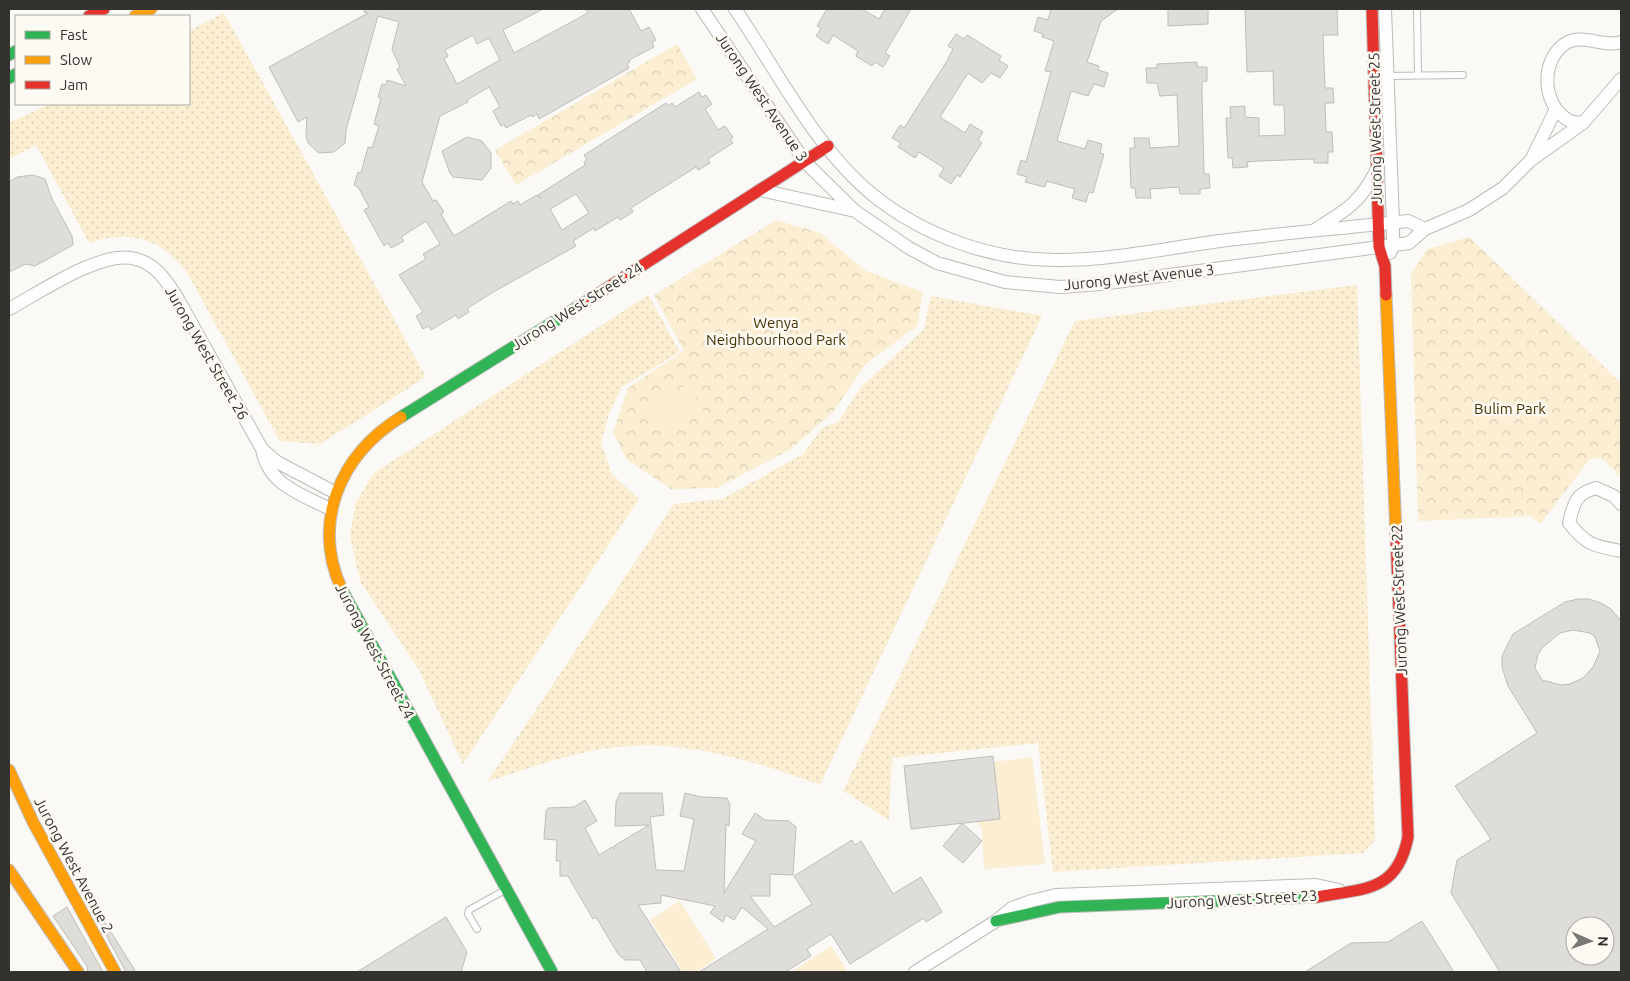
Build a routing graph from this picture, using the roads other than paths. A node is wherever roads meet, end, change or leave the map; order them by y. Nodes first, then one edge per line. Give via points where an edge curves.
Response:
1 (104, 9) edge
2 (151, 9) edge
3 (702, 9) edge
4 (735, 9) edge
5 (1372, 9) edge
6 (1385, 9) edge
7 (1417, 9) edge
8 (91, 15) edge
9 (137, 15) edge
10 (1621, 42) edge
11 (1418, 74) junction
12 (1463, 75) dead end
13 (1381, 76) junction
14 (1621, 79) edge
15 (1556, 109) junction
16 (1583, 123) junction
17 (828, 146) junction
18 (1531, 160) junction
19 (805, 162) junction
20 (1377, 168) junction
21 (760, 190) junction
22 (855, 211) junction
23 (1393, 223) junction
24 (1378, 225) junction
25 (1425, 228) junction
26 (1314, 230) junction
27 (1393, 245) junction
28 (1379, 247) junction
29 (1385, 266) junction
30 (9, 309) edge
31 (262, 449) junction
32 (336, 493) junction
33 (1621, 504) edge
34 (330, 509) junction
35 (1621, 551) edge
36 (9, 770) edge
37 (9, 870) edge
38 (506, 890) junction
39 (1344, 891) joint
40 (477, 929) dead end
41 (78, 972) edge
42 (115, 972) edge
43 (552, 972) edge
44 (914, 972) edge

1 - 8 street
2 - 9 street
3 - 19 street, Jurong West Avenue 3
4 - 17 street, Jurong West Avenue 3
5 - 13 street, Jurong West Street 25
6 - 13 street, Jurong West Street 25
7 - 11 lane
10 - 15 street via 1569,42 1552,56 1546,83
11 - 12 lane
11 - 13 lane
13 - 20 street, Jurong West Street 25
13 - 23 street, Jurong West Street 25
14 - 16 street
15 - 16 street via 1569,121
15 - 18 street
16 - 18 street
17 - 19 street, Jurong West Street 24
17 - 26 street, Jurong West Avenue 3 via 873,194 918,225 959,243 1007,256 1058,260 1103,258
18 - 25 street, Jurong West Avenue 3 via 1503,188 1469,210
19 - 21 street, Jurong West Street 24
19 - 22 street, Jurong West Avenue 3
20 - 24 street, Jurong West Street 25
20 - 26 street via 1368,187 1350,208
21 - 22 street
21 - 32 street, Jurong West Street 24 via 385,427 346,468
22 - 28 street, Jurong West Avenue 3 via 909,248 938,263 1005,282 1060,287
23 - 24 street, Jurong West Avenue 3
23 - 25 street, Jurong West Avenue 3 via 1408,222
23 - 27 street, Jurong West Street 25
24 - 26 street, Jurong West Avenue 3
24 - 28 street, Jurong West Street 25
25 - 27 street, Jurong West Avenue 3 via 1409,243
27 - 28 street, Jurong West Avenue 3
27 - 29 street, Jurong West Street 22
28 - 29 street, Jurong West Street 22
29 - 39 street, Jurong West Street 22 via 1408,836 1403,862 1395,875 1372,888
30 - 31 street, Jurong West Street 26 via 74,274 110,259 136,259 152,266 175,294
31 - 32 street, Jurong West Street 26 via 277,462
31 - 34 street, Jurong West Street 26 via 264,462 277,480
32 - 34 street, Jurong West Street 24
33 - 35 street via 1614,496 1596,488 1583,492 1574,503 1569,523 1581,539
34 - 38 street, Jurong West Street 24 via 329,538 335,573 362,630
36 - 42 street, Jurong West Avenue 2 via 33,822
37 - 41 street
38 - 40 lane via 469,910
38 - 43 street, Jurong West Street 24
39 - 44 street, Jurong West Street 23 via 1316,885 1056,896 1012,908

